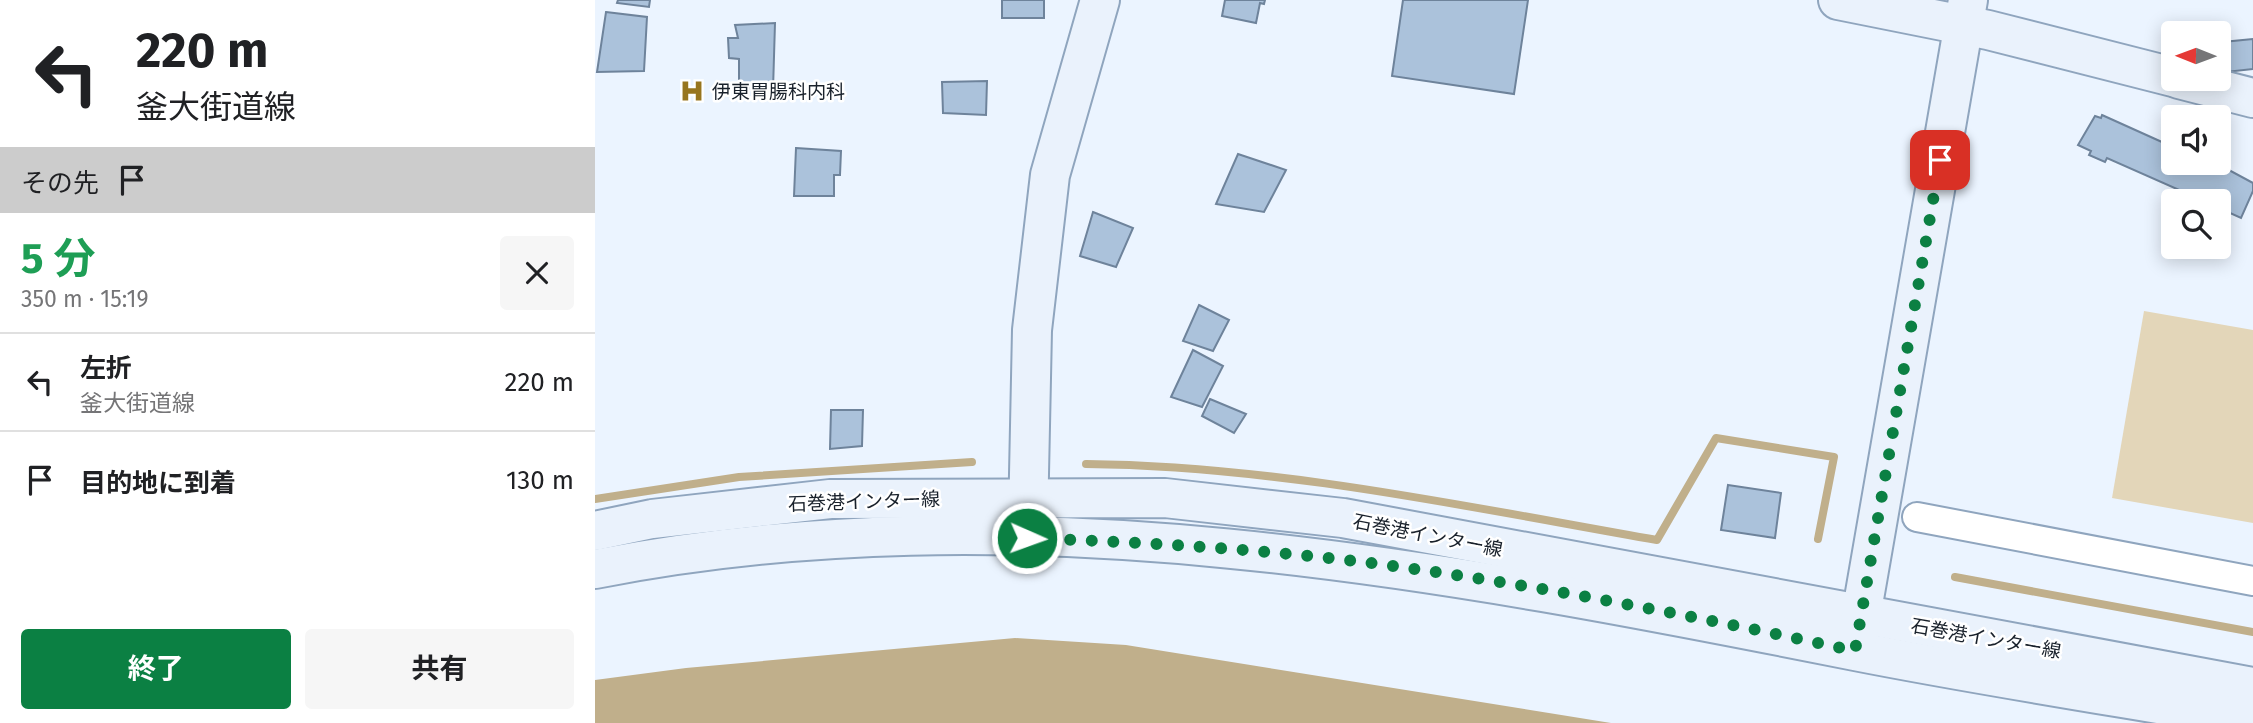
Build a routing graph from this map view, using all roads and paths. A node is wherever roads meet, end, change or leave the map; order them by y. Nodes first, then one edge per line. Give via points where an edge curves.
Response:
1 (1100, 0) edge
2 (1838, 0) edge
3 (1966, 12) edge
4 (2161, 73) edge
5 (2226, 91) edge
6 (2253, 98) edge
7 (1028, 498) junction
8 (1917, 517) dead end
9 (595, 531) edge
10 (1027, 538) junction
11 (595, 569) edge
12 (2253, 581) edge
13 (1858, 633) junction
14 (2253, 687) edge
15 (2253, 720) edge

1 - 7 main road via 1050,175 1032,330
2 - 3 main road
3 - 4 main road
3 - 13 main road
5 - 6 main road
7 - 9 main road, 石巻港インター線 via 830,499 652,519
7 - 10 main road
7 - 13 main road, 石巻港インター線 via 1165,498 1343,518
8 - 12 street
10 - 11 main road, 石巻港インター線 via 912,535 785,541
10 - 13 main road, 石巻港インター線 via 1182,544 1355,561
13 - 14 main road, 石巻港インター線
13 - 15 main road, 石巻港インター線

